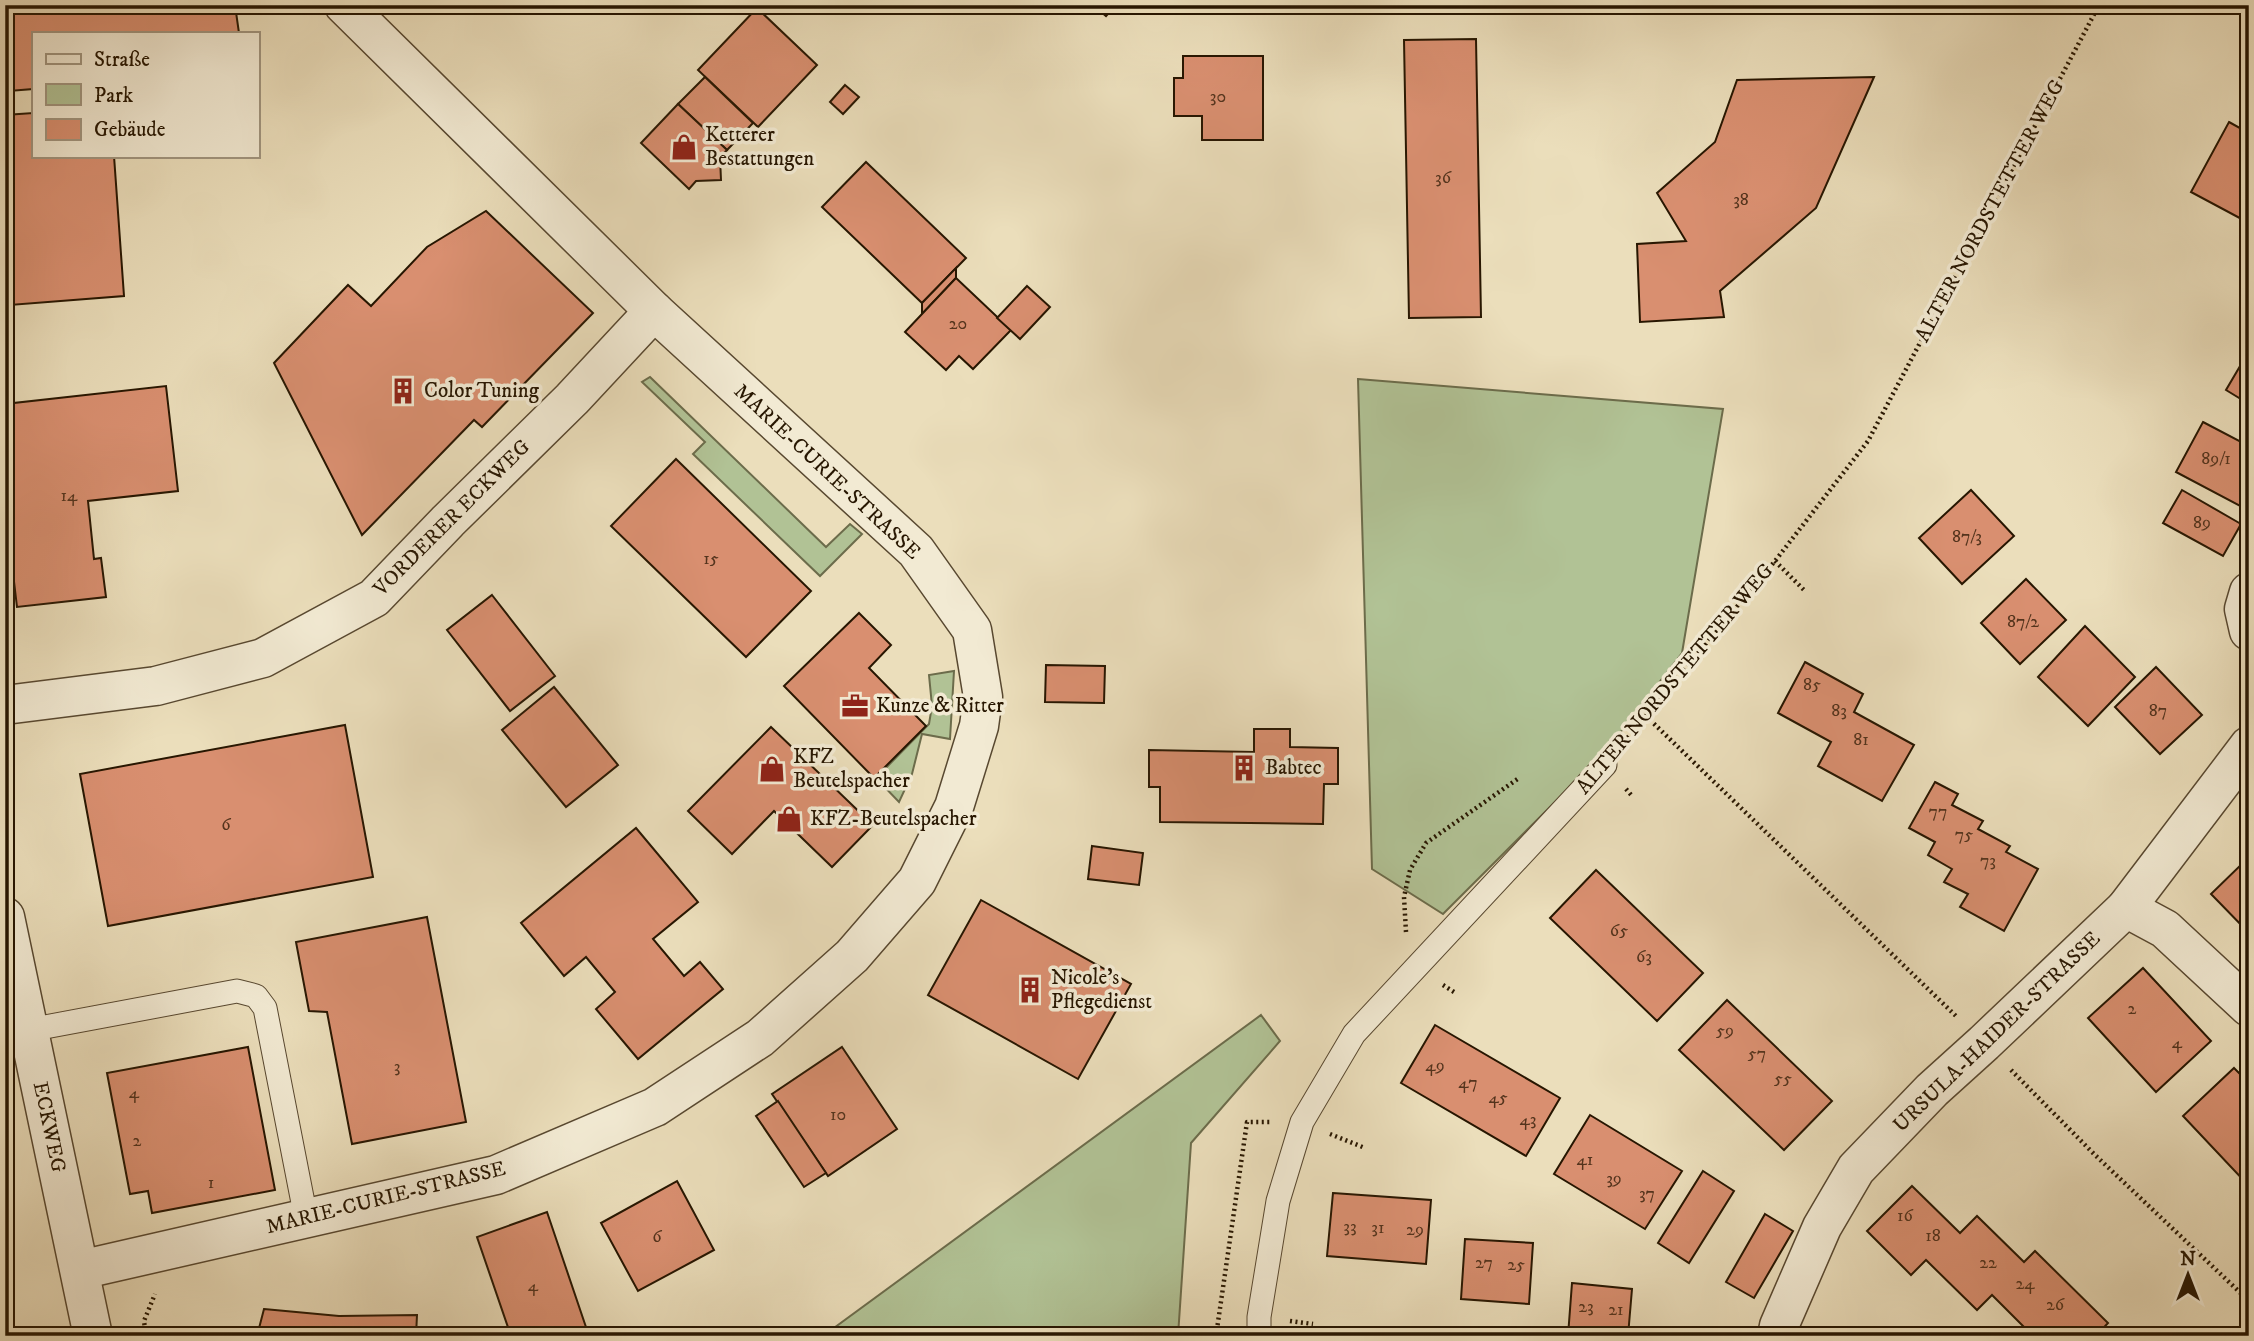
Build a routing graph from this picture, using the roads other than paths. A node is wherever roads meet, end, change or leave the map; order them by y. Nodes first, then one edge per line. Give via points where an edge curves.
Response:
1 (344, 5) edge
2 (654, 311) junction
3 (2249, 592) edge
4 (2249, 631) edge
5 (5, 705) edge
6 (2249, 746) edge
7 (1605, 765) road end
8 (2126, 908) junction
9 (5, 917) edge
10 (13, 988) edge
11 (2249, 1007) edge
12 (29, 1030) junction
13 (306, 1218) junction
14 (80, 1270) junction
15 (93, 1336) edge
16 (1259, 1336) edge
17 (1777, 1336) edge

1 - 2 street, MARIE-CURIE-STRASSE
2 - 5 street, VORDERER ECKWEG via 374,598 263,658 156,686
2 - 13 street, MARIE-CURIE-STRASSE via 916,551 972,630 983,697 979,726 954,807 917,881 852,956 760,1038 655,1107 496,1175
3 - 4 street via 2244,610
6 - 8 street, URSULA-HAIDER-STRASSE
7 - 16 lane, ALTER NORDSTETTER WEG via 1354,1034 1301,1122 1278,1201
8 - 11 street via 2165,929
8 - 17 street, URSULA-HAIDER-STRASSE via 1932,1090 1856,1169 1822,1227
9 - 10 street, ECKWEG
10 - 12 street, ECKWEG
12 - 13 lane via 237,991 256,996 265,1007
12 - 14 street, ECKWEG
13 - 14 street, MARIE-CURIE-STRASSE
14 - 15 street, ECKWEG

